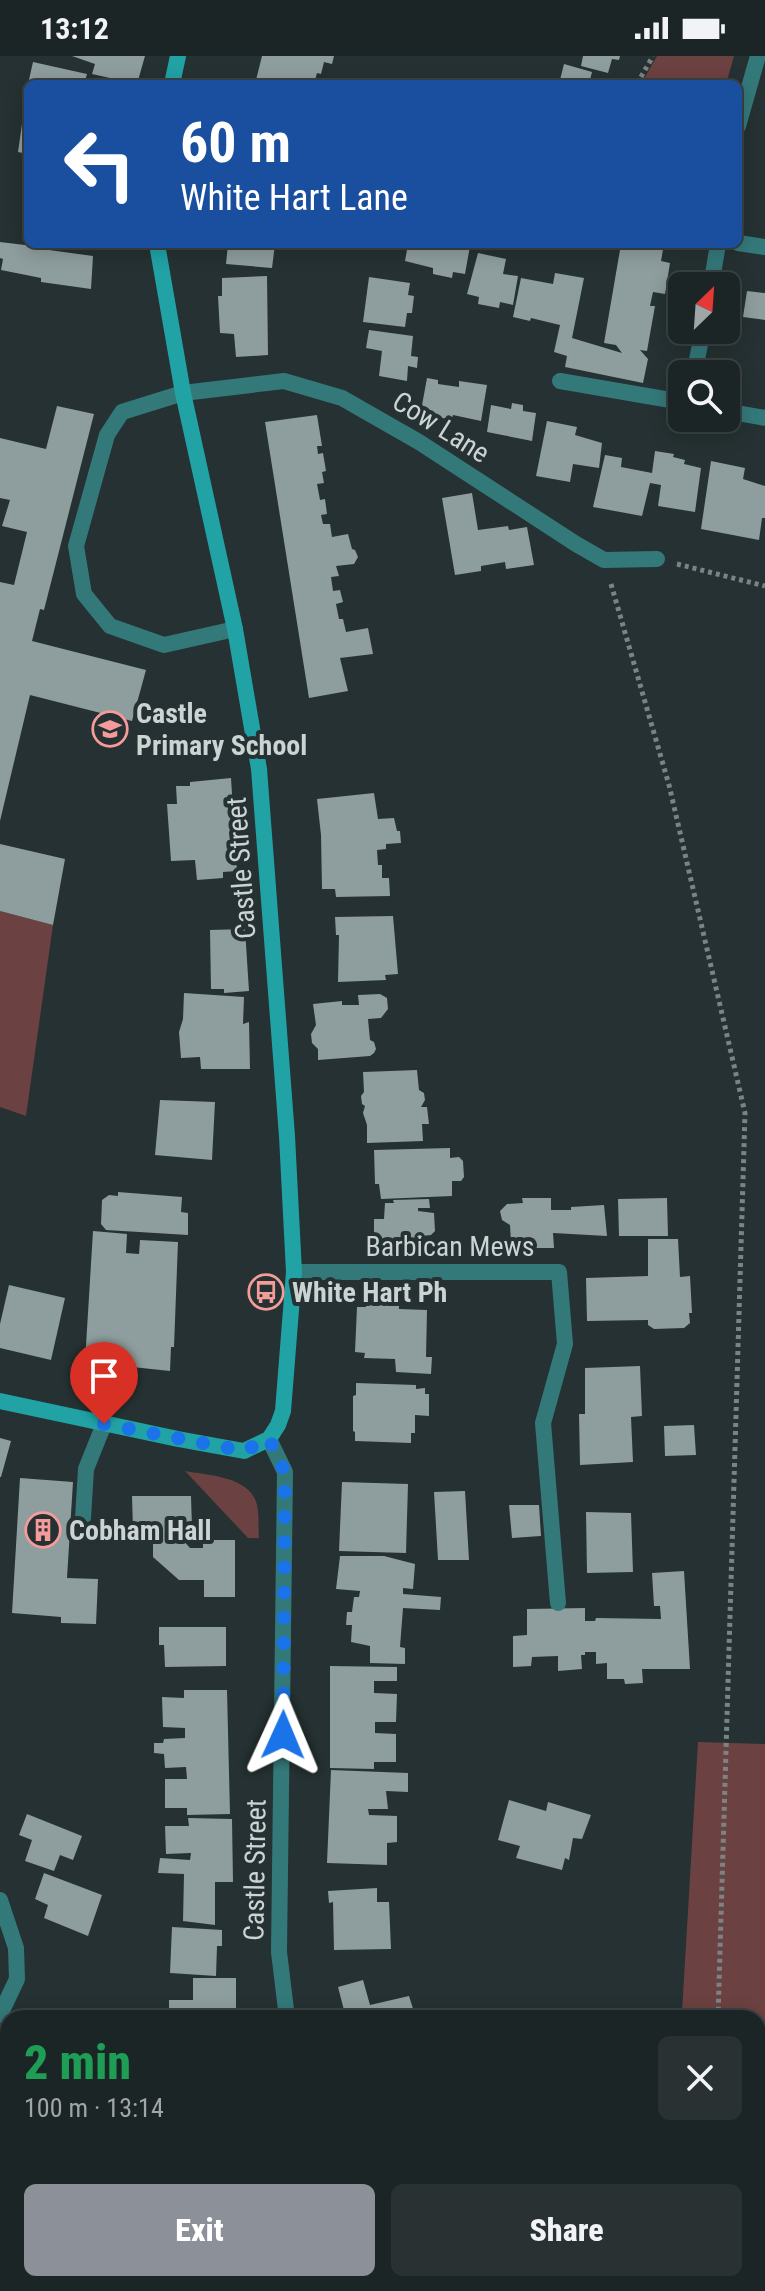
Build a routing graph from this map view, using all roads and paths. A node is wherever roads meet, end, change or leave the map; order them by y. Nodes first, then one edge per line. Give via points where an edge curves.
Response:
1 (178, 56) edge
2 (653, 56) edge
3 (758, 56) edge
4 (173, 80) edge
5 (639, 80) edge
6 (742, 112) edge
7 (742, 244) edge
8 (765, 247) edge
9 (158, 248) edge
10 (717, 248) edge
11 (713, 272) edge
12 (560, 381) dead end
13 (183, 393) junction
14 (668, 400) edge
15 (740, 414) edge
16 (765, 418) edge
17 (657, 559) joint
18 (604, 560) junction
19 (765, 586) edge
20 (235, 629) junction
21 (294, 1272) junction
22 (0, 1401) edge
23 (104, 1424) junction
24 (269, 1439) junction
25 (83, 1518) dead end
26 (558, 1603) dead end
27 (0, 1900) edge
28 (2, 2010) edge
29 (286, 2010) edge
30 (718, 2010) edge

1 - 4 street
2 - 5 path
3 - 6 street
7 - 8 street
9 - 13 street, Castle Street
10 - 11 street
12 - 14 street
13 - 18 street, Cow Lane via 284,381 342,398
13 - 20 street, Castle Street
13 - 20 street, Cow Lane via 122,412 107,435 76,546 84,594 110,626 164,645
15 - 16 street
17 - 18 street
17 - 19 path
18 - 30 path via 669,785 745,1113
20 - 21 street, Castle Street via 268,856
21 - 24 street, Castle Street via 283,1411
21 - 26 street, Barbican Mews via 559,1272 565,1344 543,1423
22 - 23 street
23 - 24 street via 244,1451
23 - 25 street via 86,1469
24 - 29 street, Castle Street via 285,1472 279,1952
27 - 28 street via 16,1948 17,1979

